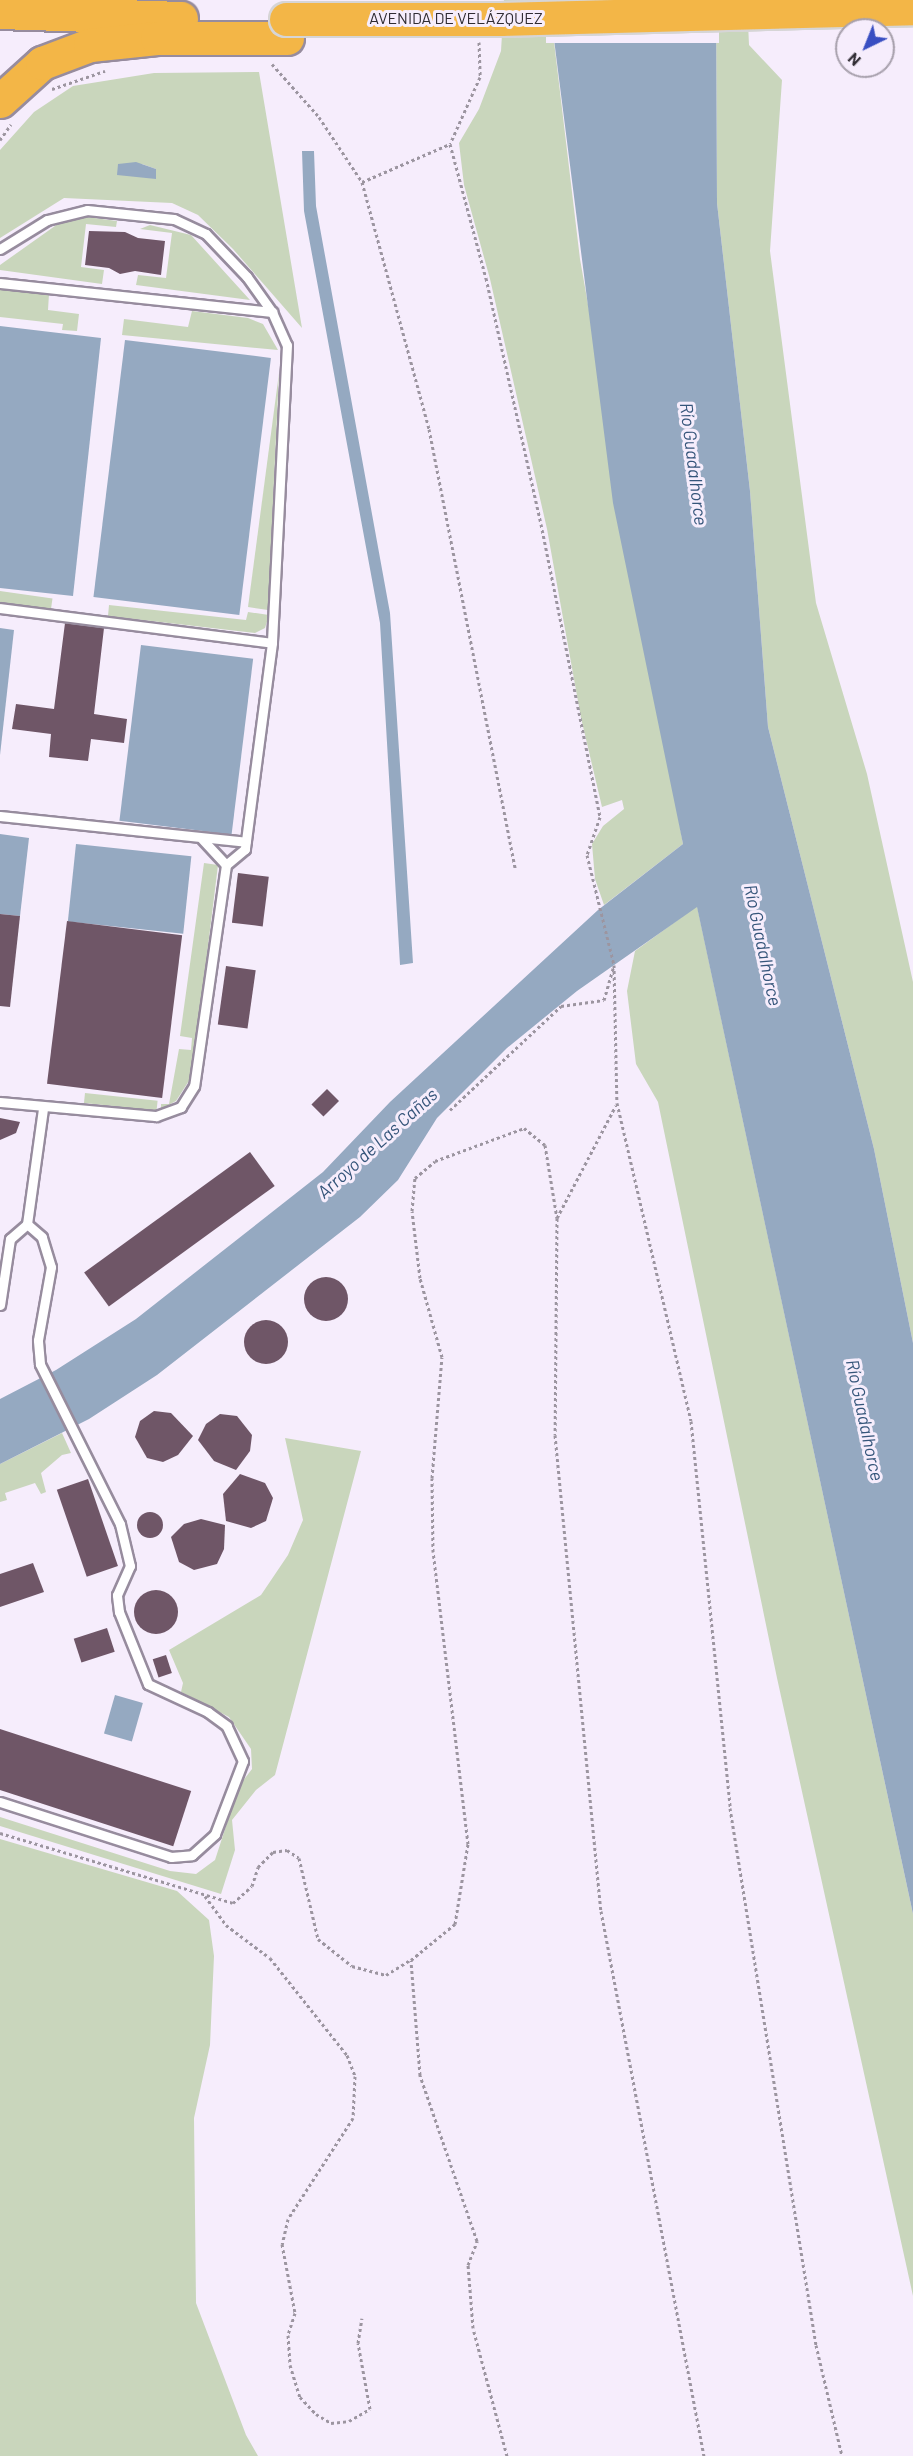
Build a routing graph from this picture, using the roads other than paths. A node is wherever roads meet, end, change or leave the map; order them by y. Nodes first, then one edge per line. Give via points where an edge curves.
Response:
1 (913, 8) edge
2 (0, 12) edge
3 (286, 28) junction
4 (6, 118) edge
5 (0, 249) edge
6 (0, 283) edge
7 (272, 312) junction
8 (0, 608) edge
9 (272, 643) junction
10 (0, 816) edge
11 (200, 837) junction
12 (246, 842) junction
13 (226, 865) junction
14 (0, 1102) edge
15 (43, 1108) junction
16 (27, 1224) junction
17 (0, 1305) edge
18 (0, 1802) edge

1 - 3 highway, AVENIDA DE VELÁZQUEZ, bridge via 489,26
2 - 3 highway, AVENIDA DE VELÁZQUEZ
3 - 4 highway via 90,45 42,63
5 - 7 lane via 47,220 87,210 174,219 206,234 247,277
6 - 7 lane
7 - 9 lane via 287,345
8 - 9 lane
9 - 12 lane
10 - 11 lane
11 - 12 lane
11 - 13 lane via 214,847
12 - 13 lane via 245,849
13 - 15 lane via 194,1086 181,1107 156,1116
14 - 15 lane
15 - 16 lane
16 - 17 lane via 10,1239
16 - 18 lane via 42,1237 51,1268 38,1340 40,1364 127,1544 130,1566 117,1595 119,1612 148,1684 208,1712 226,1726 243,1761 215,1834 192,1855 171,1857

